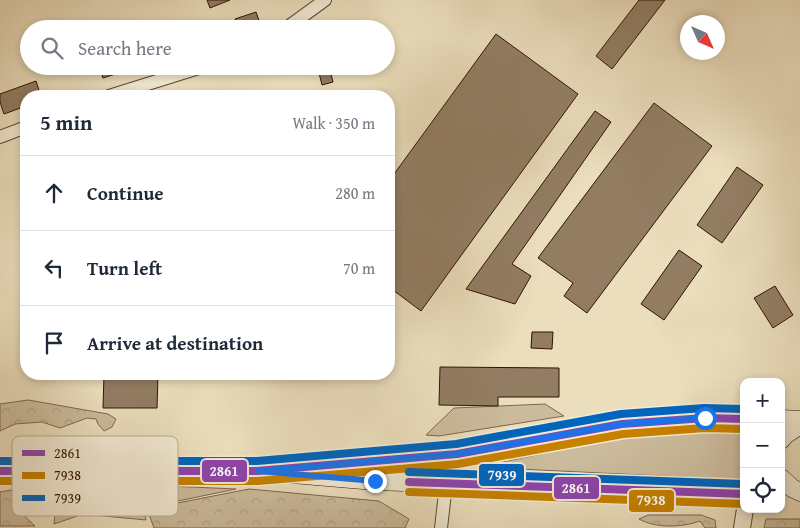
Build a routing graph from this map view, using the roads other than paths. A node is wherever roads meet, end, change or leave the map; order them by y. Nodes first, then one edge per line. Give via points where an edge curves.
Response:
1 (326, 0) edge
2 (298, 20) edge
3 (176, 75) edge
4 (128, 90) edge
5 (20, 129) edge
6 (0, 137) edge
7 (740, 419) edge
8 (785, 419) edge
9 (800, 420) edge
10 (800, 425) edge
11 (785, 435) edge
12 (178, 471) edge
13 (258, 471) junction
14 (785, 482) edge
15 (446, 484) junction
16 (800, 492) edge
17 (740, 494) edge
18 (785, 494) edge
19 (744, 513) edge
20 (441, 528) edge
21 (742, 528) edge

1 - 2 street
3 - 4 street
5 - 6 street
7 - 13 main road via 622,424 457,454
8 - 9 main road
10 - 11 main road
12 - 13 main road
13 - 15 main road
14 - 16 main road
15 - 17 main road
15 - 20 street
16 - 18 main road
19 - 21 street

